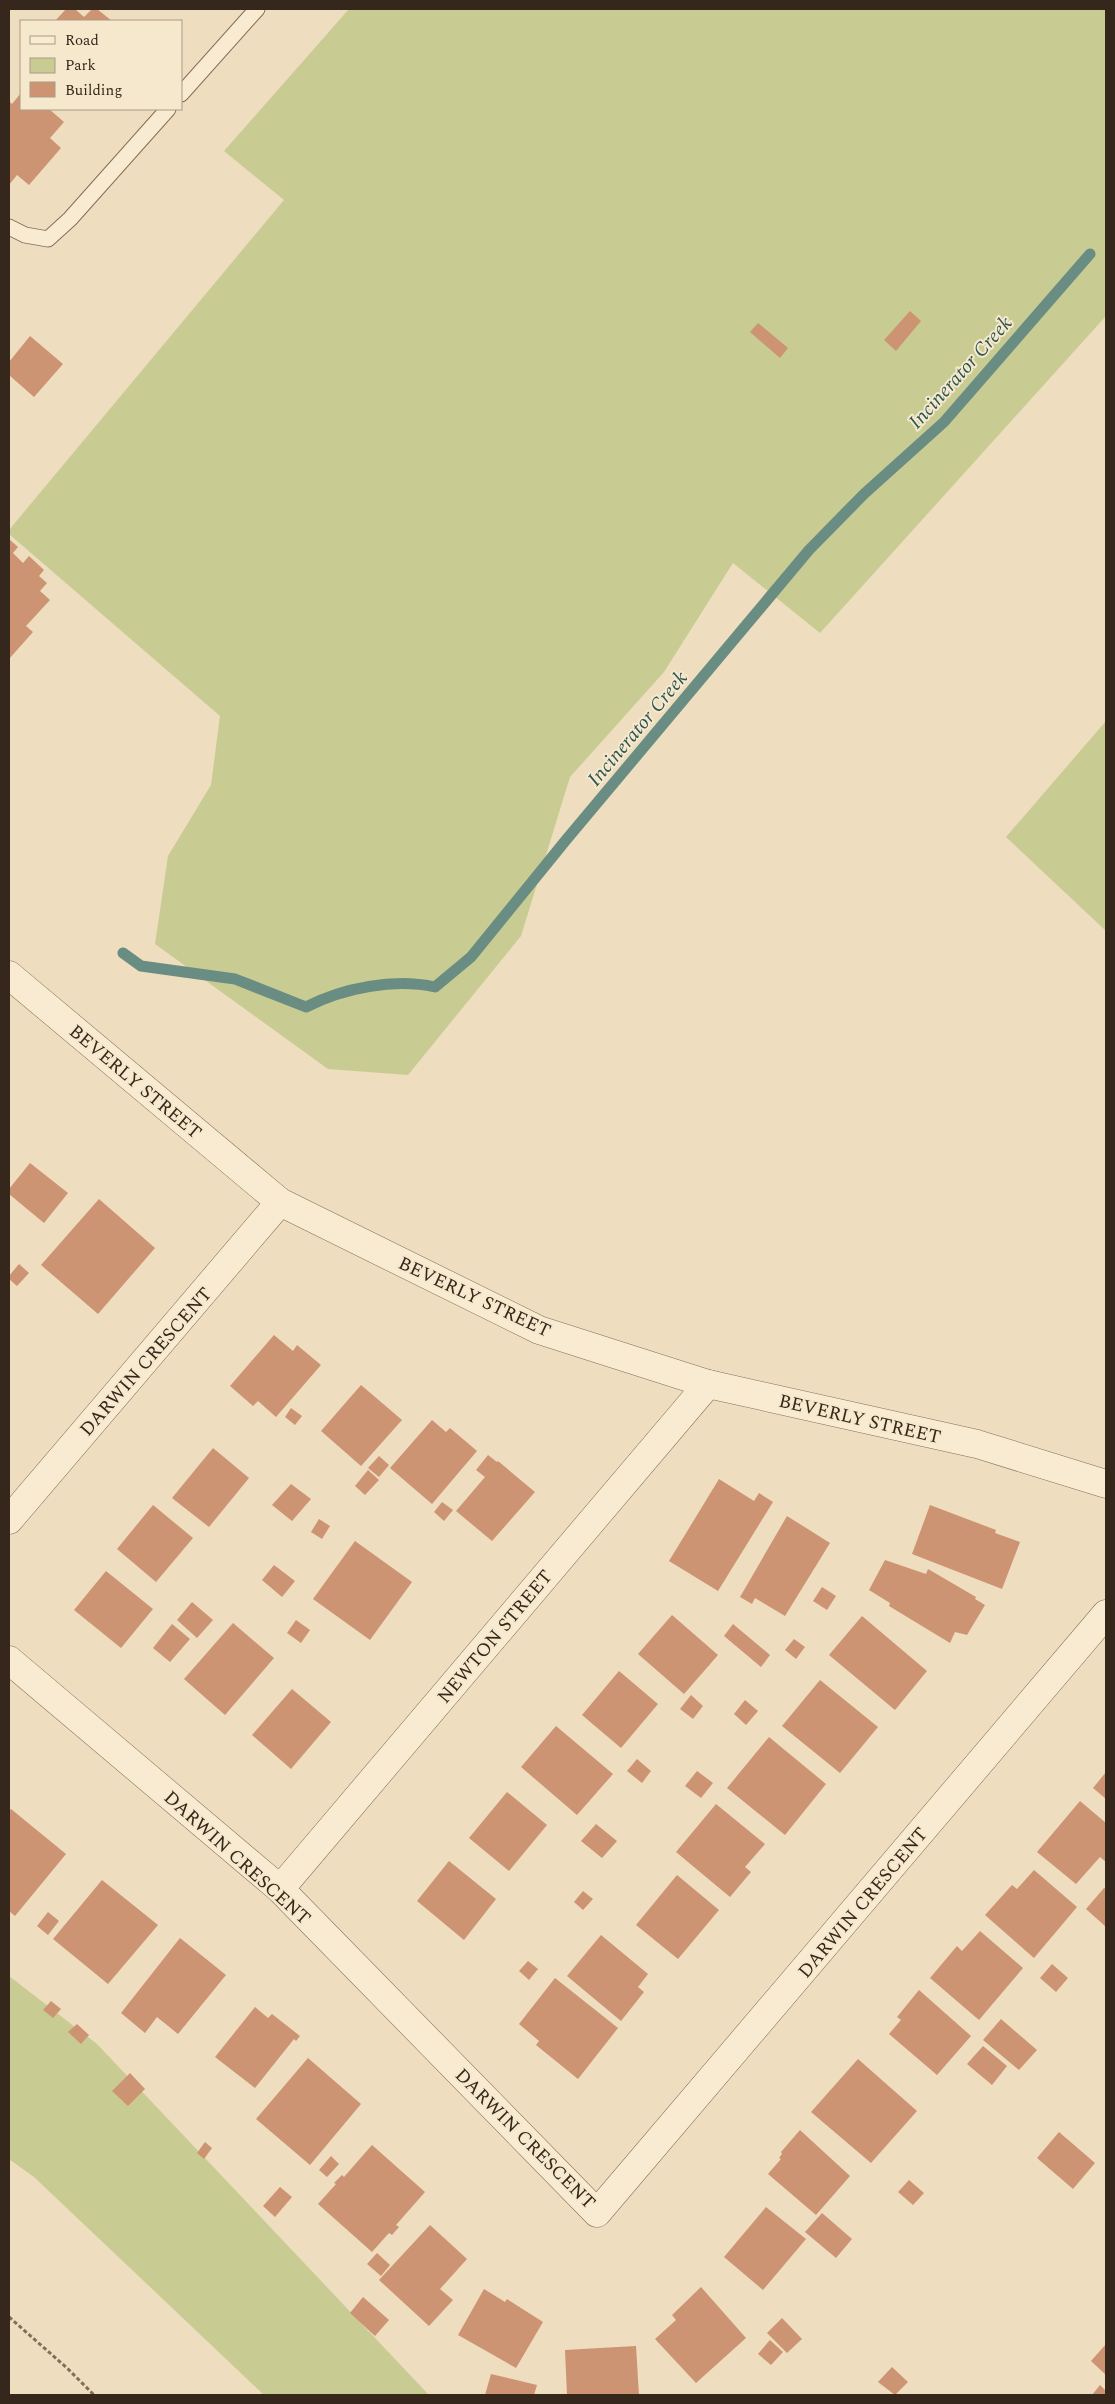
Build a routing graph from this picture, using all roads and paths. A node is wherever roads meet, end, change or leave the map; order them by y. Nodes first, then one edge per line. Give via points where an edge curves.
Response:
1 (257, 9) edge
2 (182, 93) edge
3 (167, 110) edge
4 (9, 227) edge
5 (9, 975) edge
6 (280, 1202) junction
7 (708, 1384) junction
8 (1106, 1484) edge
9 (9, 1520) edge
10 (1106, 1614) edge
11 (9, 1660) edge
12 (280, 1889) junction
13 (9, 2317) edge
14 (94, 2395) edge

1 - 2 lane
3 - 4 lane via 70,219 48,239 25,235
5 - 6 street, BEVERLY STREET
6 - 7 street, BEVERLY STREET via 539,1330
6 - 9 street, DARWIN CRESCENT
7 - 8 street, BEVERLY STREET via 977,1444
7 - 12 street, NEWTON STREET
10 - 12 street, DARWIN CRESCENT via 597,2213
11 - 12 street, DARWIN CRESCENT
13 - 14 path

